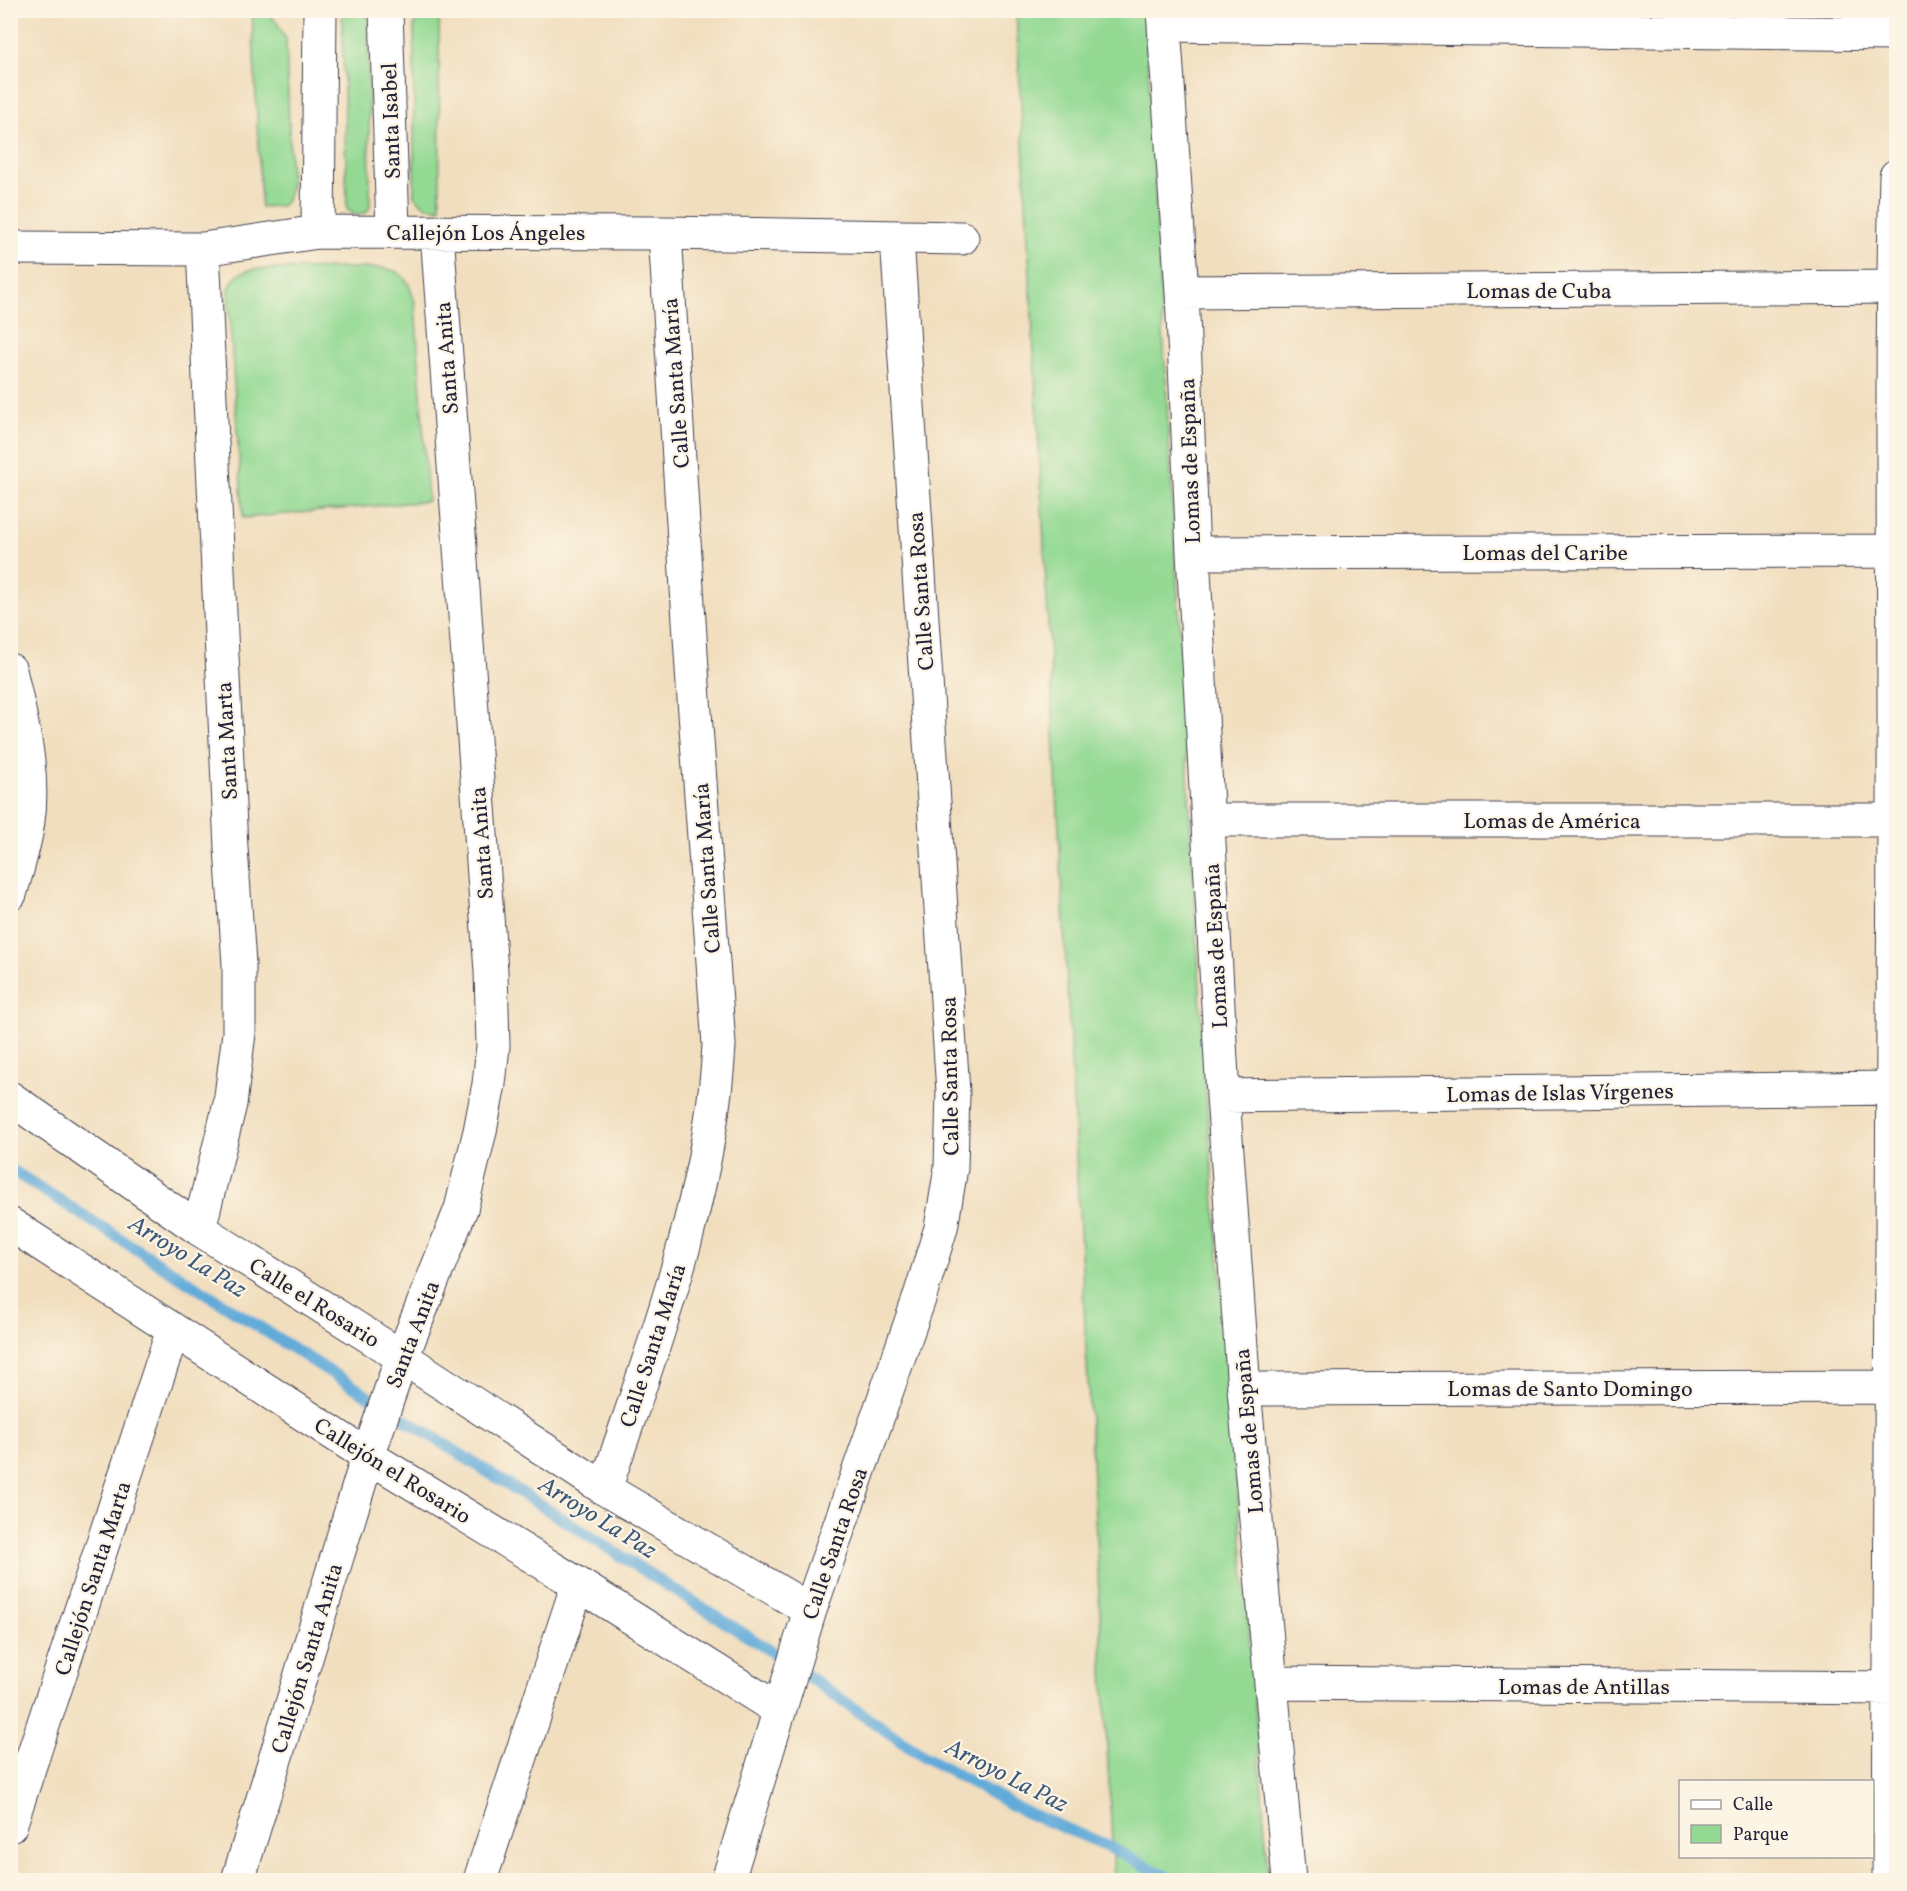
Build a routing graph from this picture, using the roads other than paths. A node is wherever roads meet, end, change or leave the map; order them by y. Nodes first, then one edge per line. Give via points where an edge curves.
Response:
1 (320, 10) edge
2 (386, 10) edge
3 (1163, 18) edge
4 (1896, 34) edge
5 (1896, 176) edge
6 (393, 231) junction
7 (318, 232) junction
8 (437, 233) junction
9 (665, 233) junction
10 (897, 238) junction
11 (962, 238) dead end
12 (10, 248) edge
13 (203, 249) junction
14 (1895, 287) edge
15 (1182, 292) junction
16 (1895, 551) edge
17 (1193, 553) junction
18 (10, 670) edge
19 (1208, 820) junction
20 (1895, 820) edge
21 (10, 894) edge
22 (1894, 1088) edge
23 (1223, 1096) junction
24 (10, 1098) edge
25 (10, 1224) edge
26 (199, 1229) junction
27 (173, 1330) junction
28 (399, 1365) junction
29 (1894, 1387) edge
30 (1244, 1389) junction
31 (371, 1446) junction
32 (605, 1489) junction
33 (578, 1584) junction
34 (807, 1620) junction
35 (1271, 1683) junction
36 (1893, 1688) edge
37 (783, 1698) junction
38 (10, 1826) edge
39 (238, 1881) edge
40 (480, 1881) edge
41 (728, 1881) edge
42 (1289, 1881) edge
43 (1889, 1881) edge

1 - 7 street
2 - 6 street, Santa Isabel
3 - 4 street
3 - 15 street, Lomas de España
5 - 14 street
6 - 7 street, Callejón Los Ángeles
6 - 8 street, Callejón Los Ángeles
7 - 13 street, Callejón Los Ángeles
8 - 9 street, Callejón Los Ángeles
8 - 28 street, Santa Anita via 491,971 493,1046 480,1131 461,1209
9 - 10 street, Callejón Los Ángeles
9 - 32 street, Calle Santa María via 719,1045 717,1089 675,1279
10 - 11 street, Callejón Los Ángeles
10 - 34 street, Calle Santa Rosa via 952,1080 951,1168 941,1228 919,1299
12 - 13 street, Callejón Los Ángeles
13 - 26 street, Santa Marta via 239,964 239,1033 230,1104
14 - 15 street, Lomas de Cuba
14 - 16 street
15 - 17 street, Lomas de España
16 - 17 street, Lomas del Caribe
16 - 20 street
17 - 19 street, Lomas de España
18 - 21 street via 30,779 28,822
19 - 20 street, Lomas de América
19 - 23 street, Lomas de España
20 - 22 street
22 - 23 street, Lomas de Islas Vírgenes
22 - 29 street
23 - 30 street, Lomas de España
24 - 26 street, Calle el Rosario
25 - 27 street, Callejón el Rosario
26 - 28 street, Calle el Rosario
27 - 31 street, Callejón el Rosario
27 - 38 street, Callejón Santa Marta
28 - 31 street, Santa Anita
28 - 32 street, Calle el Rosario
29 - 30 street, Lomas de Santo Domingo
29 - 36 street
30 - 35 street, Lomas de España
31 - 33 street, Callejón el Rosario
31 - 39 street, Callejón Santa Anita
32 - 34 street, Calle el Rosario
33 - 37 street, Callejón el Rosario
33 - 40 street
34 - 37 street, Calle Santa Rosa
35 - 36 street, Lomas de Antillas
35 - 42 street, Lomas de España
36 - 43 street
37 - 41 street, Calle Santa Rosa

